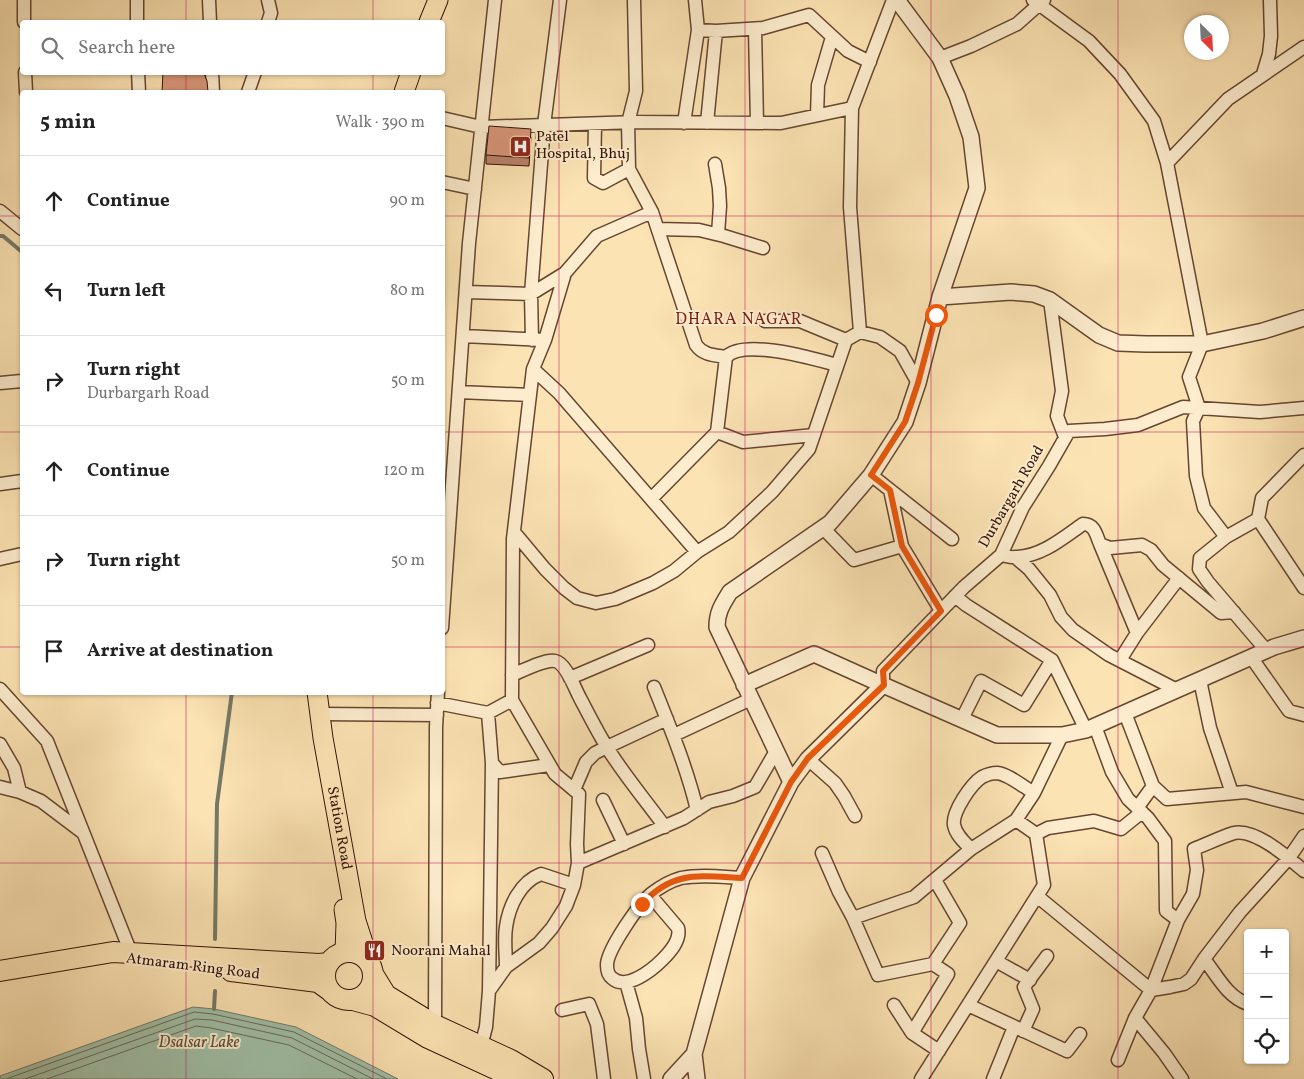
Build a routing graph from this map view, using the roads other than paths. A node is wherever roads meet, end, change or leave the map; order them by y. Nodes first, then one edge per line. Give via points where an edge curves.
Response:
1 (24, 0) edge
2 (137, 0) edge
3 (209, 0) edge
4 (268, 0) edge
5 (438, 0) edge
6 (448, 0) edge
7 (494, 0) edge
8 (560, 0) edge
9 (634, 0) edge
10 (695, 0) edge
11 (893, 0) edge
12 (897, 0) edge
13 (1270, 0) edge
14 (1039, 2) edge
15 (24, 20) edge
16 (137, 20) edge
17 (210, 20) edge
18 (269, 20) edge
19 (430, 20) edge
20 (441, 20) edge
21 (755, 29) junction
22 (698, 30) junction
23 (716, 31) junction
24 (832, 37) junction
25 (1304, 47) edge
26 (940, 58) junction
27 (870, 62) junction
28 (1263, 74) junction
29 (25, 75) edge
30 (138, 75) edge
31 (212, 75) edge
32 (254, 75) edge
33 (410, 75) edge
34 (421, 75) edge
35 (26, 90) edge
36 (139, 90) edge
37 (213, 90) edge
38 (249, 90) edge
39 (405, 90) edge
40 (415, 90) edge
41 (852, 108) junction
42 (818, 115) junction
43 (445, 119) edge
44 (628, 123) junction
45 (684, 123) junction
46 (707, 123) junction
47 (757, 123) junction
48 (595, 124) junction
49 (544, 125) junction
50 (481, 127) junction
51 (1167, 163) junction
52 (715, 164) dead end
53 (629, 169) junction
54 (445, 183) edge
55 (475, 189) junction
56 (0, 210) edge
57 (652, 212) junction
58 (20, 227) edge
59 (658, 230) junction
60 (718, 234) junction
61 (763, 248) dead end
62 (565, 273) junction
63 (466, 292) junction
64 (531, 294) junction
65 (940, 298) junction
66 (1050, 300) junction
67 (1304, 318) edge
68 (765, 322) dead end
69 (860, 332) junction
70 (463, 336) junction
71 (538, 340) junction
72 (846, 340) junction
73 (1202, 344) junction
74 (726, 357) junction
75 (837, 365) junction
76 (533, 369) junction
77 (20, 380) edge
78 (0, 383) edge
79 (918, 383) junction
80 (459, 392) junction
81 (530, 395) junction
82 (1199, 408) junction
83 (1304, 408) edge
84 (717, 432) junction
85 (814, 435) junction
86 (1065, 437) junction
87 (1304, 456) edge
88 (871, 475) junction
89 (20, 481) edge
90 (0, 484) edge
91 (890, 490) junction
92 (651, 499) junction
93 (1258, 518) junction
94 (823, 528) junction
95 (514, 532) junction
96 (1226, 537) junction
97 (952, 539) dead end
98 (1100, 544) junction
99 (902, 546) junction
100 (697, 552) junction
101 (20, 554) edge
102 (1001, 555) junction
103 (0, 558) edge
104 (1015, 558) junction
105 (1179, 578) junction
106 (445, 586) edge
107 (1304, 588) edge
108 (955, 596) junction
109 (941, 611) junction
110 (1234, 612) junction
111 (1137, 633) junction
112 (1304, 638) edge
113 (648, 645) dead end
114 (1266, 650) junction
115 (1251, 657) junction
116 (1052, 660) junction
117 (1120, 660) junction
118 (512, 675) junction
119 (570, 678) junction
120 (1200, 680) junction
121 (884, 685) junction
122 (654, 687) dead end
123 (0, 689) edge
124 (1177, 690) junction
125 (748, 692) junction
126 (307, 695) edge
127 (317, 695) edge
128 (512, 700) junction
129 (437, 703) edge
130 (488, 713) junction
131 (1125, 713) junction
132 (320, 714) junction
133 (1304, 715) edge
134 (962, 719) junction
135 (667, 720) junction
136 (1091, 728) junction
137 (674, 735) junction
138 (1062, 735) junction
139 (0, 744) edge
140 (607, 747) junction
141 (776, 751) junction
142 (808, 758) junction
143 (492, 763) junction
144 (549, 765) junction
145 (791, 782) junction
146 (1153, 786) junction
147 (0, 787) edge
148 (574, 790) junction
149 (20, 792) junction
150 (1232, 793) junction
151 (1034, 794) junction
152 (603, 800) dead end
153 (1304, 807) edge
154 (697, 810) junction
155 (1140, 810) junction
156 (855, 816) dead end
157 (1016, 820) junction
158 (665, 827) junction
159 (84, 832) junction
160 (1036, 834) junction
161 (1304, 836) edge
162 (624, 844) junction
163 (971, 849) junction
164 (822, 853) dead end
165 (1289, 858) junction
166 (578, 863) junction
167 (1304, 871) edge
168 (742, 878) junction
169 (935, 880) junction
170 (574, 884) junction
171 (650, 895) junction
172 (1037, 896) junction
173 (853, 918) junction
174 (1178, 920) junction
175 (131, 953) junction
176 (1047, 956) dead end
177 (337, 958) junction
178 (1204, 959) junction
179 (996, 961) junction
180 (55, 962) junction
181 (933, 964) junction
182 (506, 967) junction
183 (371, 968) junction
184 (0, 971) edge
185 (1030, 980) junction
186 (626, 982) junction
187 (329, 990) junction
188 (1150, 990) junction
189 (489, 991) junction
190 (353, 1000) junction
191 (1244, 1002) edge
192 (894, 1005) dead end
193 (968, 1005) junction
194 (562, 1010) dead end
195 (1135, 1018) junction
196 (436, 1025) junction
197 (1018, 1029) junction
198 (912, 1033) junction
199 (1080, 1034) dead end
200 (481, 1046) junction
201 (938, 1051) junction
202 (694, 1054) junction
203 (1118, 1060) dead end
204 (514, 1079) edge
205 (543, 1079) edge
206 (604, 1079) edge
207 (644, 1079) edge
208 (671, 1079) edge
209 (697, 1079) edge
210 (921, 1079) edge
211 (993, 1079) edge
212 (1182, 1079) edge

1 - 15 street
2 - 16 street
3 - 17 street
4 - 18 street via 271,13
5 - 19 main road
6 - 20 main road
7 - 50 street
8 - 49 street
9 - 44 street via 636,91
10 - 22 street
11 - 27 street
12 - 26 street
13 - 28 street via 1271,36
14 - 26 street via 1017,24
14 - 51 street via 1090,41 1120,74 1154,121
21 - 23 street
21 - 24 street via 809,15
21 - 47 street
22 - 23 street
22 - 45 street
23 - 46 street
24 - 27 street via 848,52
24 - 42 street via 818,85
25 - 28 street
26 - 65 street via 970,137 978,188
27 - 41 street
28 - 51 street via 1228,99
29 - 35 street
30 - 36 street
31 - 37 street
32 - 38 street
33 - 39 main road
34 - 40 main road
41 - 42 street
41 - 69 street via 850,206
42 - 47 street via 782,123
43 - 50 street
44 - 45 street
44 - 48 street
44 - 53 street
45 - 46 street
46 - 47 street
48 - 49 street
48 - 53 street via 594,178 603,183
49 - 50 street
49 - 64 street
50 - 55 street
51 - 73 street
52 - 60 street via 720,206
53 - 57 street
54 - 55 street
55 - 63 street
56 - 58 street
57 - 59 street
57 - 62 street via 597,236
59 - 60 street via 699,230
59 - 74 street via 696,345 707,354
60 - 61 street
62 - 64 street
62 - 71 street
63 - 64 street
63 - 70 street
64 - 71 street
65 - 66 street via 1011,292 1034,294
65 - 79 street
66 - 73 street via 1099,335 1118,342
66 - 86 street via 1062,391 1057,416
67 - 73 street
68 - 72 street via 800,320
69 - 72 street
69 - 79 street via 880,337 900,352
70 - 71 street
70 - 80 street
71 - 76 street
72 - 75 street
73 - 82 street via 1189,377
74 - 75 street via 731,352 753,349 784,352
74 - 84 street
75 - 85 street
76 - 81 street
76 - 92 street
77 - 78 street
79 - 88 street via 905,422
80 - 81 street
80 - 106 street
81 - 95 street
82 - 83 street, Durbargarh Road via 1260,412
82 - 86 street, Durbargarh Road via 1183,408 1138,425 1069,431
82 - 96 street via 1192,421 1196,476 1204,508
84 - 85 street via 743,442
84 - 92 street
85 - 100 street via 809,450 772,492 729,532
86 - 102 street, Durbargarh Road via 1023,507
87 - 93 street via 1262,498
88 - 91 street
88 - 94 street
89 - 90 street
91 - 97 street
91 - 99 street
92 - 100 street
93 - 96 street
93 - 107 street
94 - 99 street via 854,560
94 - 125 street via 730,592 722,605 716,627
95 - 100 street via 564,588 577,598 596,603 654,583
95 - 118 street
96 - 110 street via 1200,558 1199,569
98 - 104 street via 1094,528 1083,524 1033,555
98 - 105 street via 1110,548 1142,545
98 - 111 street
99 - 109 street
101 - 103 street
102 - 104 street
102 - 108 street, Durbargarh Road
104 - 117 street via 1029,569 1050,595 1061,617 1074,630
105 - 110 street via 1221,613
105 - 111 street
108 - 109 street, Durbargarh Road
108 - 116 street
109 - 121 street, Durbargarh Road via 883,671
110 - 114 street
111 - 117 street
112 - 114 street
113 - 119 street
114 - 115 street
115 - 120 street
115 - 133 street via 1290,710
116 - 134 street via 1024,705 981,681
116 - 136 street
117 - 124 street
118 - 119 street via 556,661 567,670
118 - 128 street
119 - 140 street
120 - 124 street
120 - 150 street via 1210,728
121 - 125 street via 814,654
121 - 134 street
121 - 142 street
122 - 135 street
123 - 159 street via 47,741
124 - 131 street
125 - 137 street
125 - 141 street
126 - 177 main road, Station Road via 346,923
127 - 132 main road, Station Road
128 - 130 street
128 - 144 street
129 - 130 street
129 - 132 street
129 - 196 street
130 - 143 street
131 - 136 street
131 - 146 street
132 - 183 main road, Station Road via 356,920
134 - 138 street via 997,734
135 - 137 street
135 - 140 street
136 - 138 street
136 - 155 street via 1128,799
137 - 154 street
138 - 151 street
139 - 149 street via 14,768
140 - 148 street via 586,762
140 - 158 street
141 - 145 street
141 - 154 street via 755,787 709,802
142 - 145 street
142 - 156 street via 835,783
143 - 144 street via 500,772
143 - 189 street
144 - 148 street
145 - 168 street
146 - 150 street via 1167,799
146 - 155 street
147 - 149 street
148 - 166 street via 579,794
149 - 159 street via 41,801
150 - 153 street via 1246,792
151 - 157 street
151 - 163 street via 998,773 973,784 953,818 957,834
152 - 162 street
154 - 158 street
155 - 160 street via 1121,829 1094,821 1048,828
155 - 174 street via 1166,840 1166,911
157 - 160 street
157 - 163 street
158 - 162 street
159 - 175 street
160 - 172 street via 1044,885
161 - 165 street
162 - 166 street
163 - 169 street
164 - 173 street
165 - 167 street
165 - 174 street via 1246,832 1194,848 1197,870 1193,894
165 - 178 street via 1240,912
166 - 170 street
168 - 171 street via 682,878
168 - 202 street
169 - 173 street via 914,897
169 - 181 street via 960,923
170 - 182 street via 566,906 552,928 539,943
170 - 182 street via 542,874 521,888 506,928
171 - 186 street via 611,949 607,963 610,977
171 - 186 street via 680,934 664,958 651,970
172 - 179 street
172 - 188 street
173 - 181 street via 878,975
174 - 188 street
175 - 177 highway, Atmaram Ring Road via 319,964
175 - 180 highway, Atmaram Ring Road via 113,952
176 - 185 street
177 - 183 highway via 358,954
177 - 187 highway via 326,970
178 - 188 street via 1184,984
178 - 191 street via 1230,994
179 - 185 street
179 - 193 street
180 - 184 highway, Atmaram Ring Road
180 - 187 highway, Atmaram Ring Road via 120,958 318,982
181 - 198 street via 948,974
182 - 189 street
183 - 190 highway via 371,987
183 - 196 highway via 386,995
185 - 197 street via 1024,987 1032,1009
186 - 207 street via 636,1018
187 - 190 highway via 340,998
188 - 195 street
189 - 200 street
190 - 204 highway via 375,1006 428,1038
192 - 198 street
193 - 197 street
193 - 201 street
194 - 206 street via 589,1004 597,1024
195 - 203 street
195 - 212 street
196 - 200 highway
197 - 199 street via 1067,1051
197 - 211 street
198 - 201 street
200 - 205 highway
201 - 210 street
202 - 208 street
202 - 209 street

